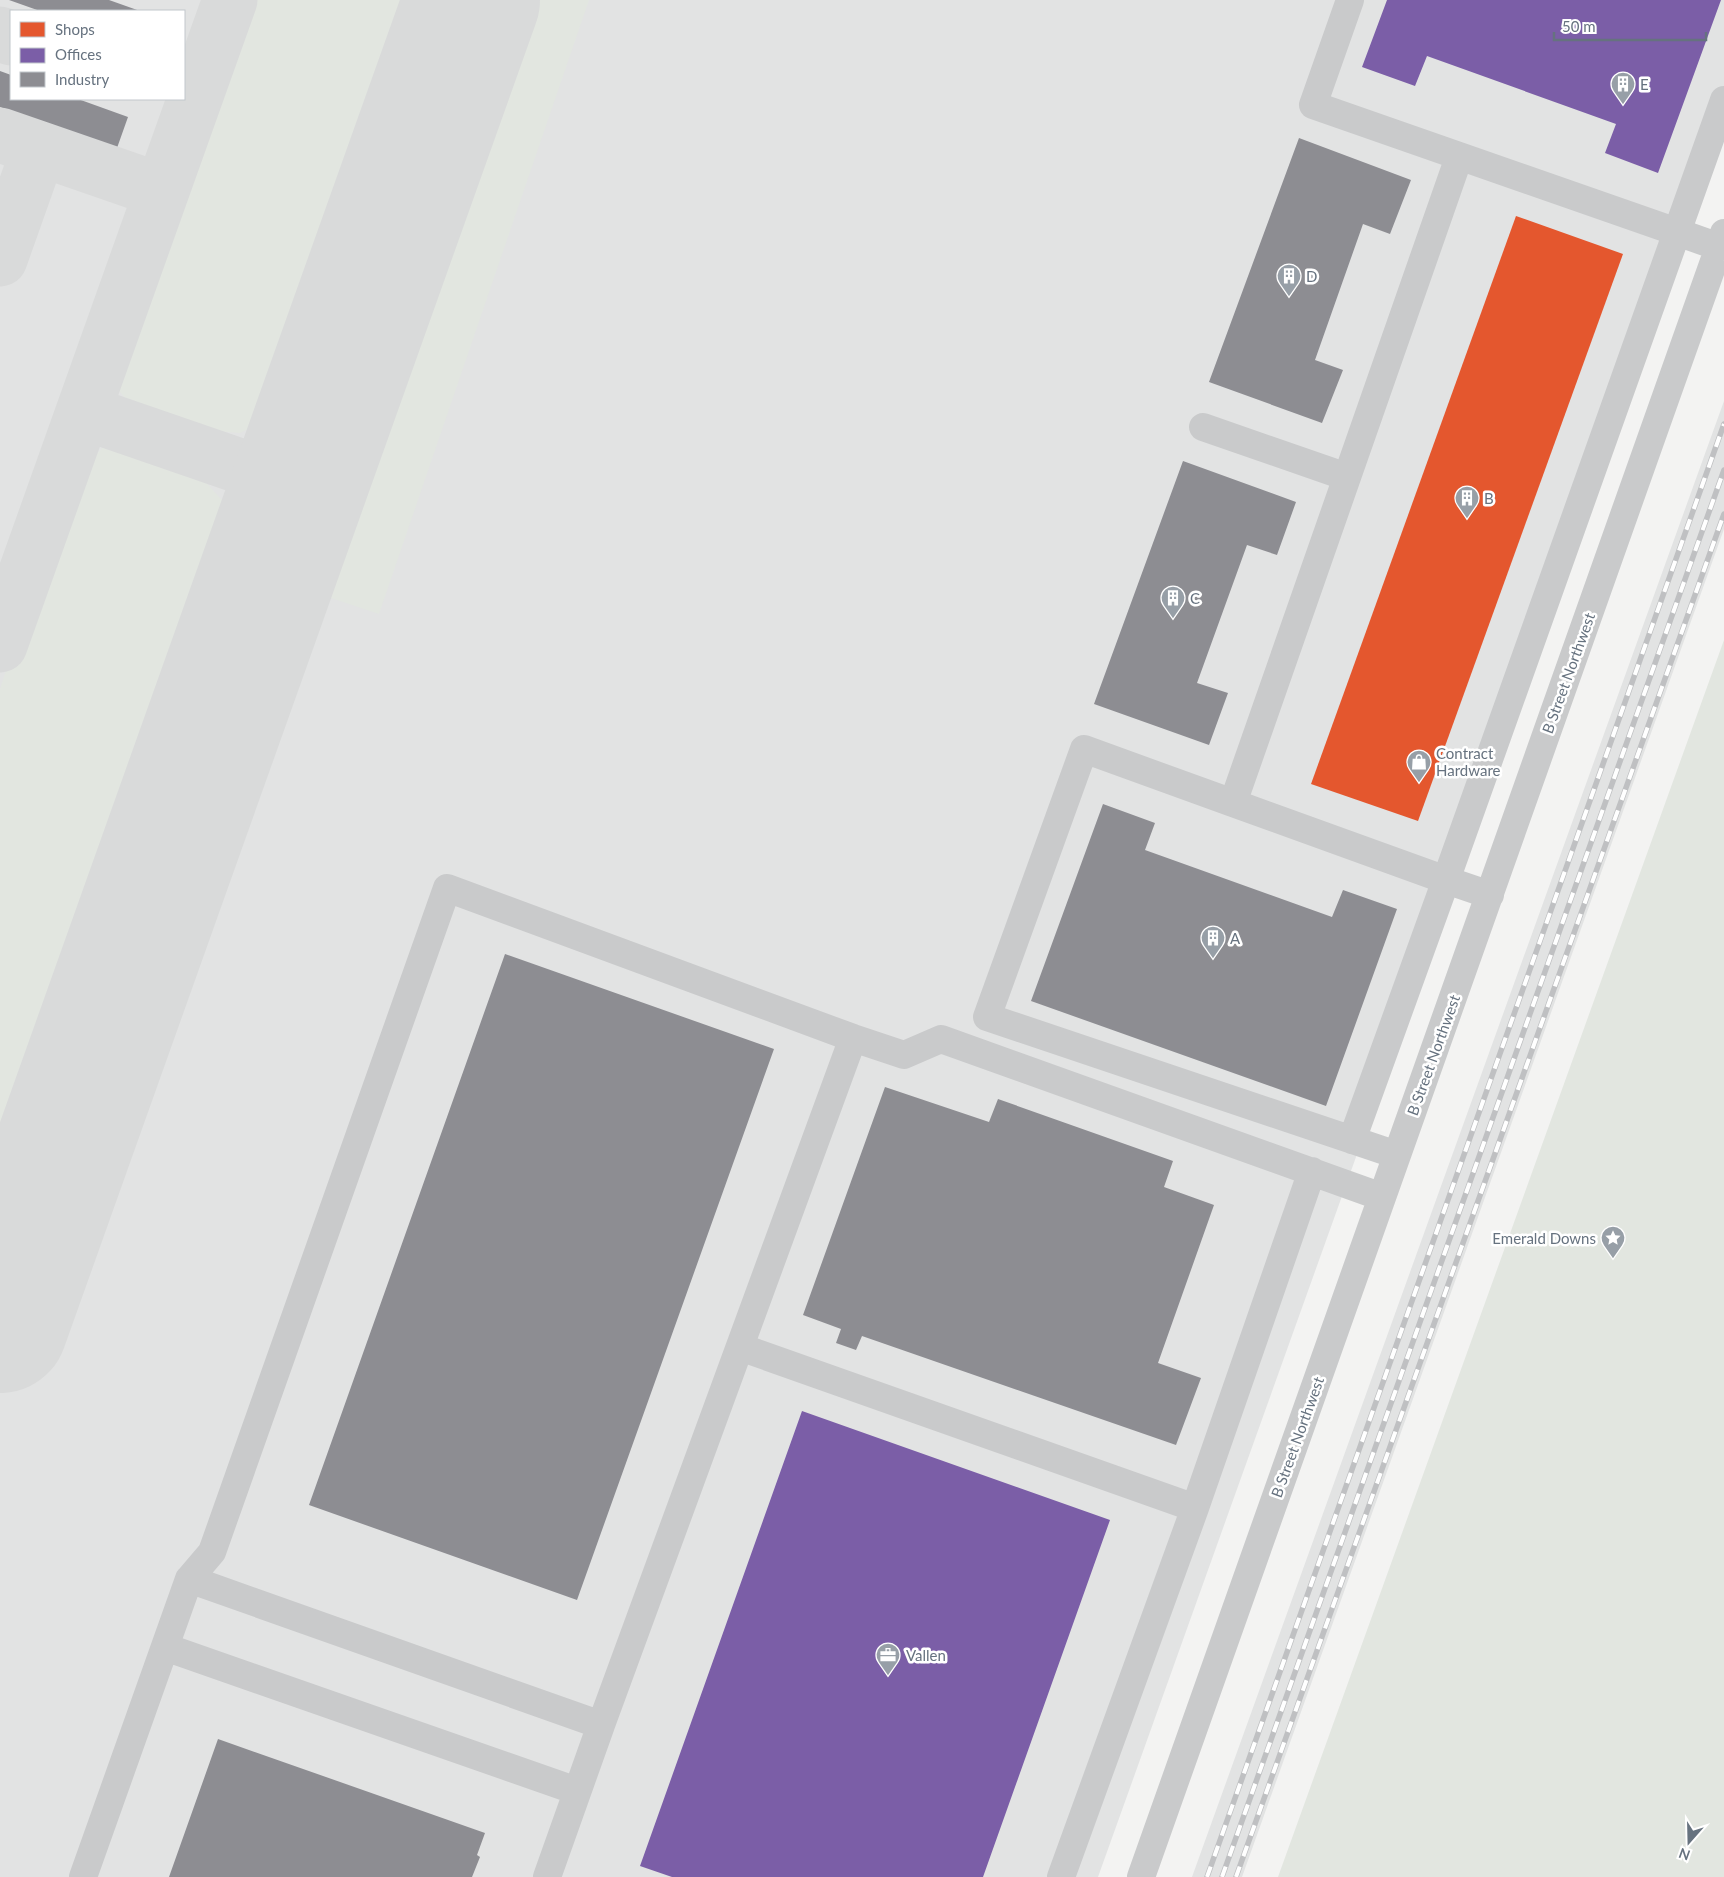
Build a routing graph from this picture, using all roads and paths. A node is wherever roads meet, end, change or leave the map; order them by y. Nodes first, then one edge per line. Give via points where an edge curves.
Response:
1 (1350, 0) edge
2 (1724, 100) edge
3 (1459, 157) junction
4 (1677, 232) junction
5 (1722, 240) edge
6 (1203, 427) dead end
7 (1347, 477) junction
8 (1233, 803) junction
9 (1446, 880) junction
10 (1490, 895) junction
11 (853, 1038) junction
12 (1352, 1140) junction
13 (1397, 1155) junction
14 (1312, 1171) junction
15 (1382, 1197) junction
16 (740, 1347) junction
17 (1195, 1508) junction
18 (189, 1579) junction
19 (165, 1647) junction
20 (601, 1725) junction
21 (578, 1791) junction
22 (83, 1877) edge
23 (547, 1877) edge
24 (1060, 1877) edge
25 (1141, 1877) edge

1 - 3 street via 1313,105
2 - 4 street
3 - 4 street
3 - 7 street
4 - 5 street
4 - 9 street
5 - 10 street, B Street Northwest
6 - 7 street
7 - 8 street
8 - 9 street
8 - 12 street via 1084,749 987,1017
9 - 10 street
9 - 12 street
10 - 13 street, B Street Northwest
11 - 14 street via 904,1055 942,1039
11 - 16 street
11 - 18 street via 447,888 212,1552
12 - 13 street
13 - 15 street, B Street Northwest
14 - 15 street
14 - 17 street
15 - 25 street, B Street Northwest
16 - 17 street
16 - 20 street
17 - 24 street
18 - 19 street
18 - 20 street
19 - 21 street
19 - 22 street
20 - 21 street
21 - 23 street

